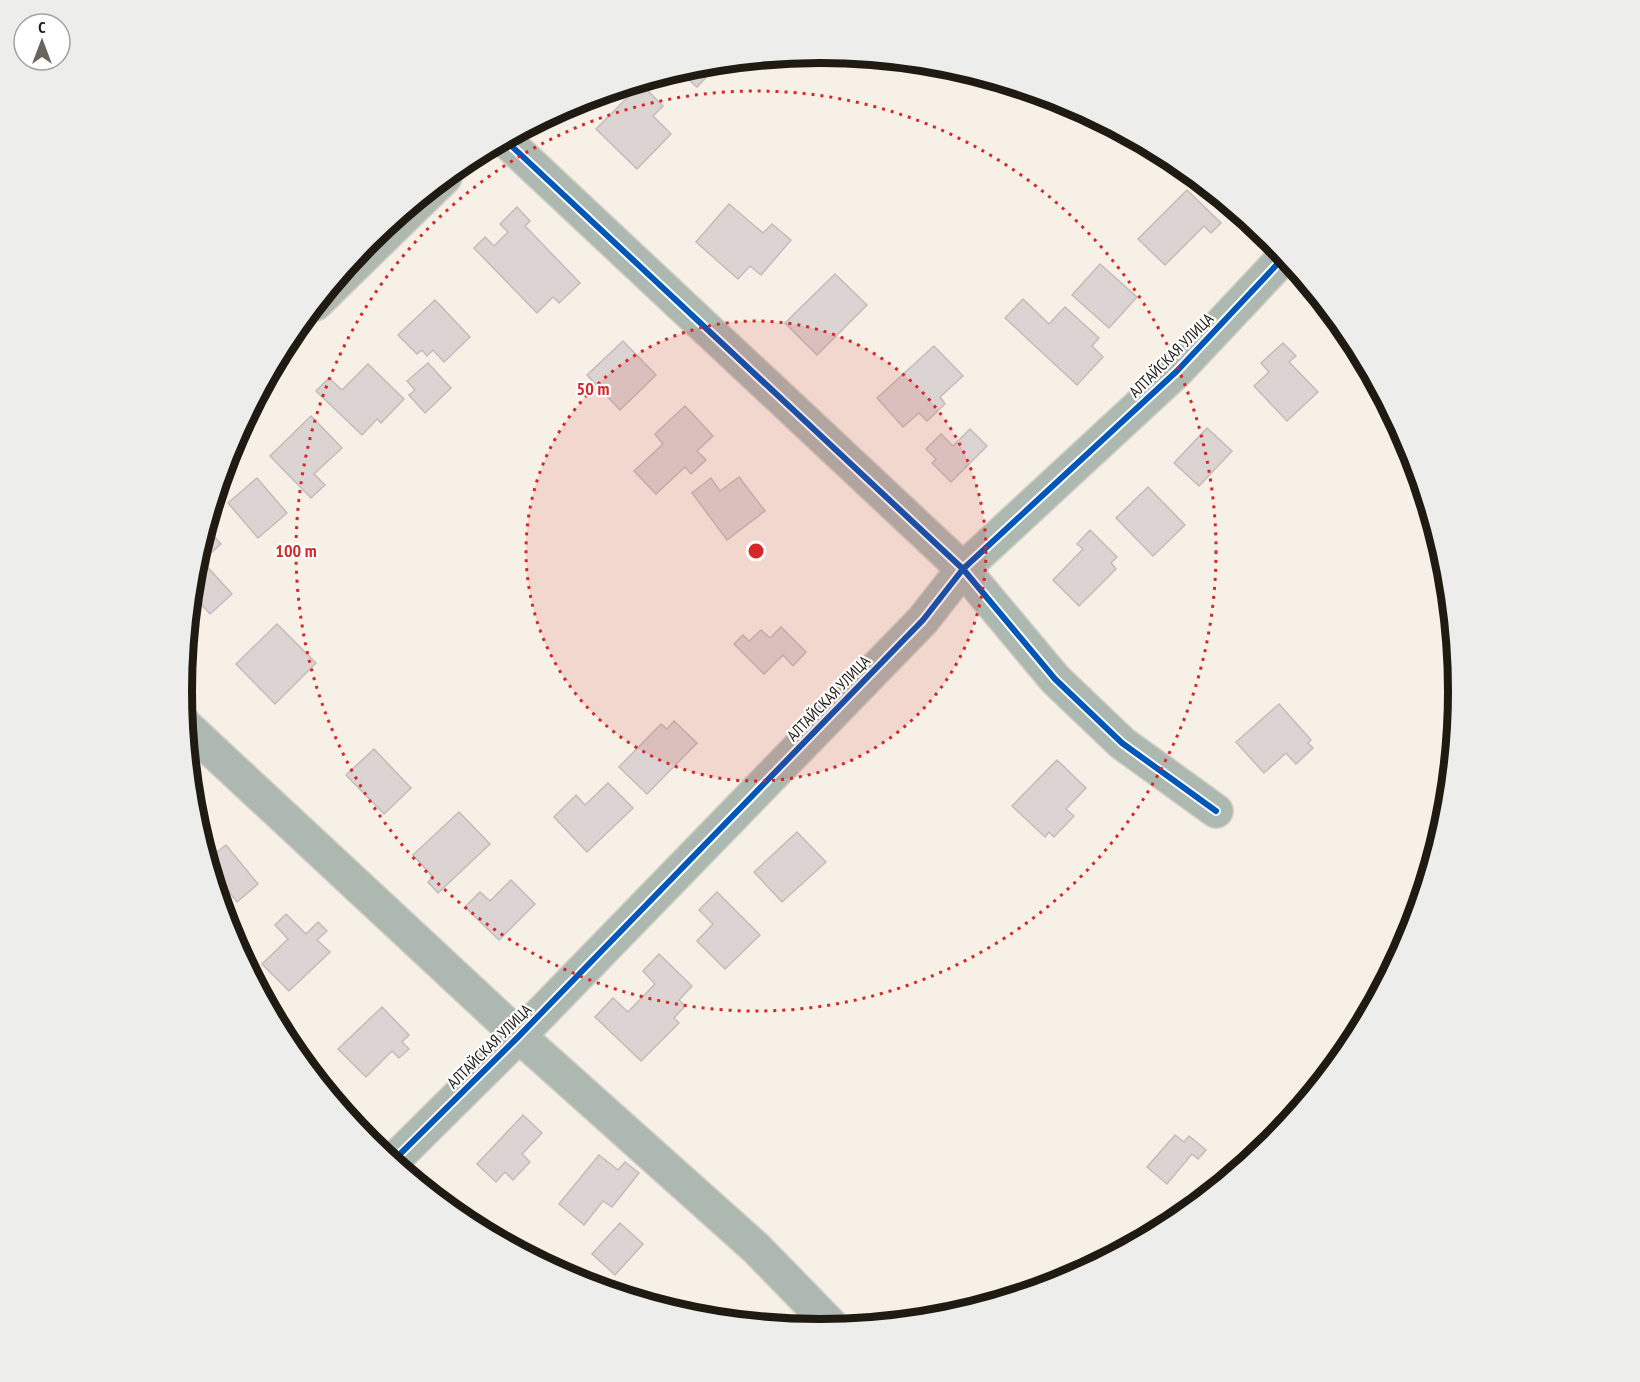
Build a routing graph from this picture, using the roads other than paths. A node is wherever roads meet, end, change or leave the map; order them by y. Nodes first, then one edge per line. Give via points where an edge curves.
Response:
1 (510, 145) edge
2 (1279, 263) edge
3 (963, 569) junction
4 (193, 732) edge
5 (1216, 811) dead end
6 (519, 1036) junction
7 (398, 1156) edge
8 (825, 1319) edge

1 - 3 street
2 - 3 street, АЛТАЙСКАЯ УЛИЦА via 1177,371
3 - 5 street via 1055,679 1122,743
3 - 6 street, АЛТАЙСКАЯ УЛИЦА via 923,620
4 - 6 street
6 - 7 street, АЛТАЙСКАЯ УЛИЦА
6 - 8 street via 747,1240

